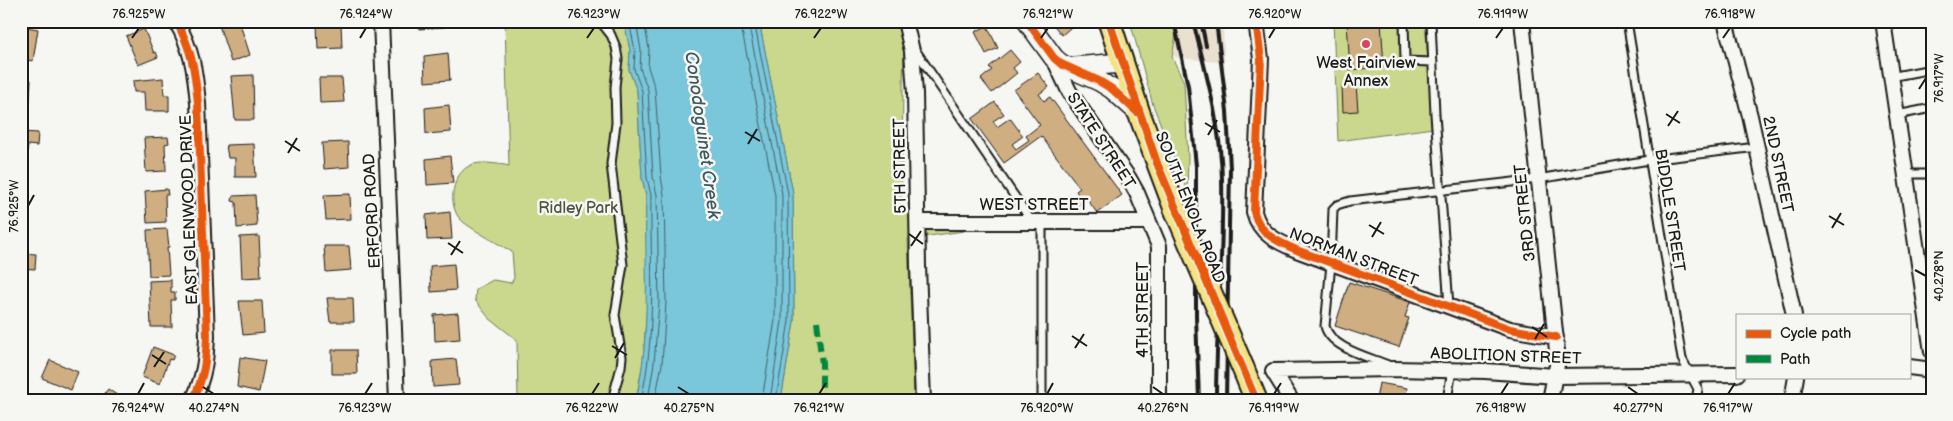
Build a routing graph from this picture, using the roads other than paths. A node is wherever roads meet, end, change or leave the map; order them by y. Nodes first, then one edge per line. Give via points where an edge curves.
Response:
1 (176, 21) edge
2 (381, 21) edge
3 (600, 21) edge
4 (905, 21) edge
5 (1027, 21) edge
6 (1109, 21) edge
7 (1256, 21) edge
8 (1404, 21) edge
9 (1431, 21) edge
10 (1522, 21) edge
11 (1627, 21) edge
12 (1726, 21) edge
13 (1905, 21) edge
14 (1883, 23) edge
15 (910, 41) junction
16 (1054, 58) junction
17 (1433, 62) junction
18 (1122, 63) junction
19 (1071, 67) junction
20 (1932, 69) edge
21 (1890, 77) junction
22 (1932, 108) edge
23 (1139, 113) junction
24 (1897, 115) junction
25 (1757, 146) junction
26 (1649, 160) junction
27 (1906, 174) junction
28 (1932, 174) edge
29 (1538, 179) junction
30 (1442, 191) junction
31 (918, 222) junction
32 (1037, 222) junction
33 (1150, 222) junction
34 (1331, 264) junction
35 (1450, 306) junction
36 (1794, 314) edge
37 (1556, 337) junction
38 (1932, 352) edge
39 (1910, 367) edge
40 (1395, 369) junction
41 (1452, 370) junction
42 (1932, 370) edge
43 (1690, 374) junction
44 (1736, 374) edge
45 (1555, 376) junction
46 (1796, 378) edge
47 (194, 400) edge
48 (397, 400) edge
49 (612, 400) edge
50 (924, 400) edge
51 (1042, 400) edge
52 (1159, 400) edge
53 (1256, 400) edge
54 (1291, 400) edge
55 (1447, 400) edge
56 (1550, 400) edge
57 (1696, 400) edge
58 (1792, 400) edge

1 - 47 street, EAST GLENWOOD DRIVE via 191,54 198,103 207,336 206,364
2 - 48 street, ERFORD ROAD
3 - 49 lane via 611,35 618,59 611,164 623,265 615,315 622,357
4 - 15 street, 5TH STREET
5 - 16 main road, STATE STREET
6 - 18 main road, SOUTH ENOLA ROAD
7 - 34 street, NORMAN STREET via 1260,59 1256,222 1276,241
8 - 17 lane via 1405,61
9 - 17 lane
10 - 29 street, 3RD STREET
11 - 26 lane, BIDDLE STREET
12 - 25 street, 2ND STREET
13 - 14 lane
14 - 21 street
15 - 31 street, 5TH STREET via 915,93
15 - 32 lane
16 - 19 main road, STATE STREET
16 - 33 street, STATE STREET via 1069,90 1128,177
17 - 30 lane
18 - 19 main road, STATE STREET
18 - 23 main road, SOUTH ENOLA ROAD
19 - 23 main road, STATE STREET via 1112,89
20 - 21 lane
21 - 24 street
22 - 24 lane
23 - 53 main road, SOUTH ENOLA ROAD, bridge via 1175,209
24 - 27 street
25 - 26 lane
25 - 36 street, 2ND STREET
26 - 29 lane
26 - 43 lane, BIDDLE STREET via 1682,359
27 - 28 lane
27 - 38 street
29 - 30 lane
29 - 37 street, 3RD STREET
30 - 34 lane via 1337,205 1333,209
30 - 35 lane
31 - 32 street, WEST STREET
31 - 50 street, 5TH STREET
32 - 33 street, WEST STREET
32 - 51 lane
33 - 52 street, 4TH STREET via 1159,246
34 - 35 street, NORMAN STREET
34 - 40 lane via 1326,333 1333,341
35 - 37 street, NORMAN STREET via 1510,329
37 - 45 street, 3RD STREET via 1558,360
39 - 42 street
40 - 41 street, ABOLITION STREET
40 - 54 street, ABOLITION STREET via 1273,371
41 - 45 street, ABOLITION STREET
41 - 55 lane
43 - 44 street, ABOLITION STREET
43 - 45 street, ABOLITION STREET
43 - 57 lane, BIDDLE STREET via 1698,389
45 - 56 street, 3RD STREET
46 - 58 street

